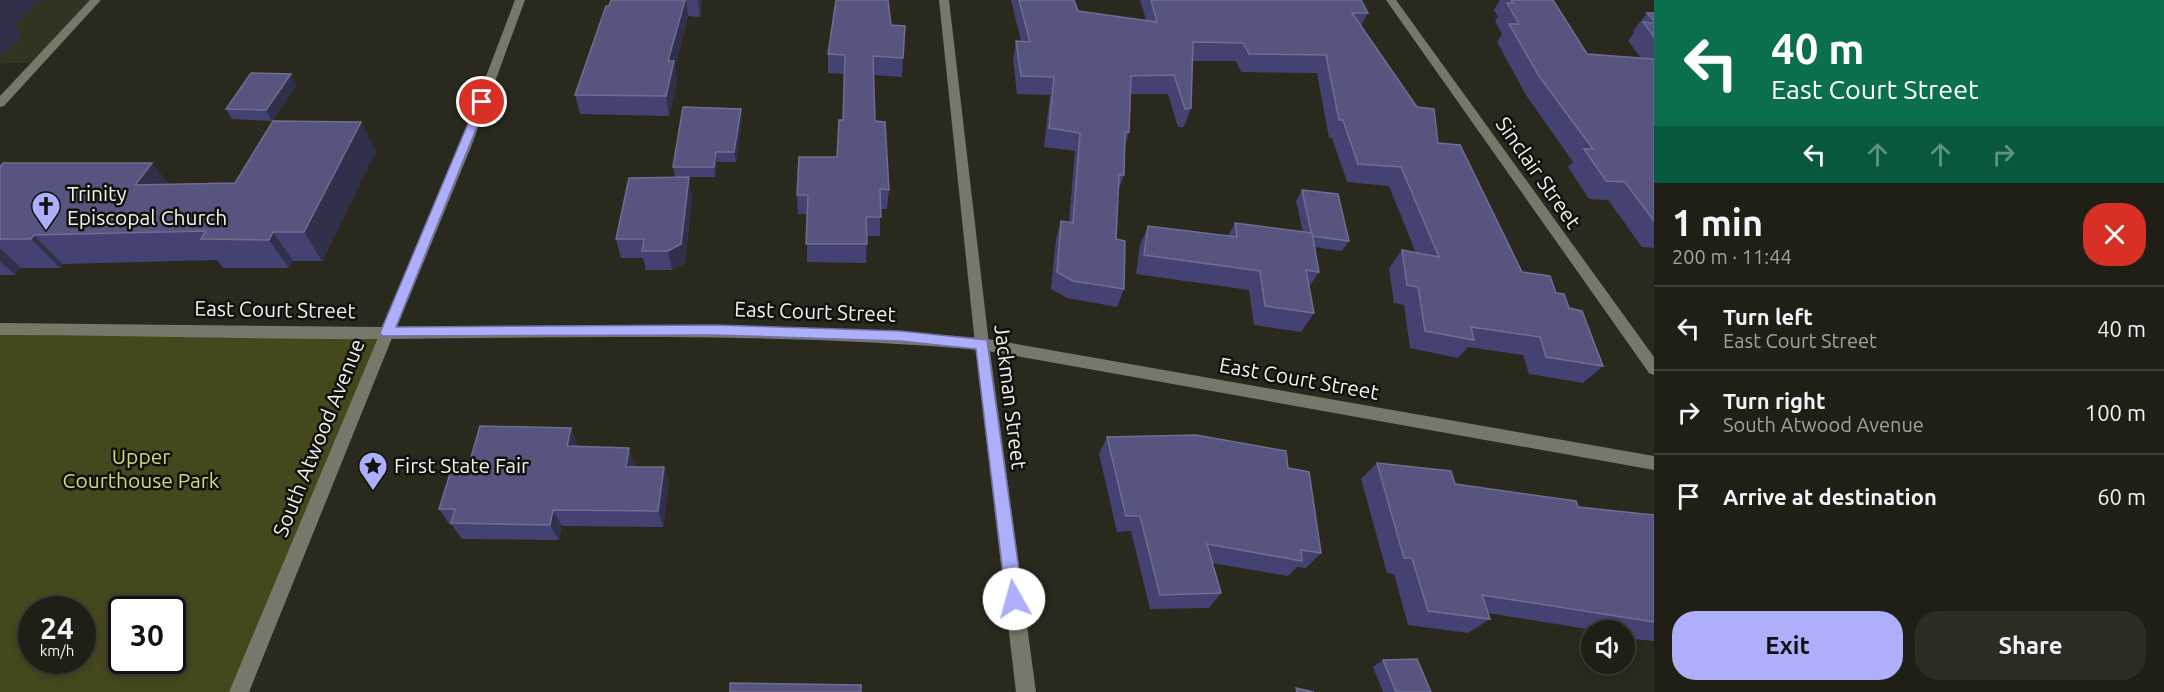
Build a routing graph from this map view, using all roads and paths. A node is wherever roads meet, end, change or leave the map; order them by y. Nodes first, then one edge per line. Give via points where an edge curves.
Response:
1 (96, 0) edge
2 (520, 0) edge
3 (945, 0) edge
4 (1390, 0) edge
5 (0, 103) edge
6 (0, 328) edge
7 (387, 333) junction
8 (982, 344) junction
9 (1654, 369) edge
10 (1654, 463) edge
11 (239, 692) edge
12 (1026, 692) edge

1 - 5 street
2 - 7 street, South Atwood Avenue via 471,131
3 - 8 street, Jackman Street
4 - 9 street, Sinclair Street
6 - 7 street, East Court Street
7 - 8 street, East Court Street via 714,330 900,336
7 - 11 street, South Atwood Avenue
8 - 10 street, East Court Street
8 - 12 street, Jackman Street

